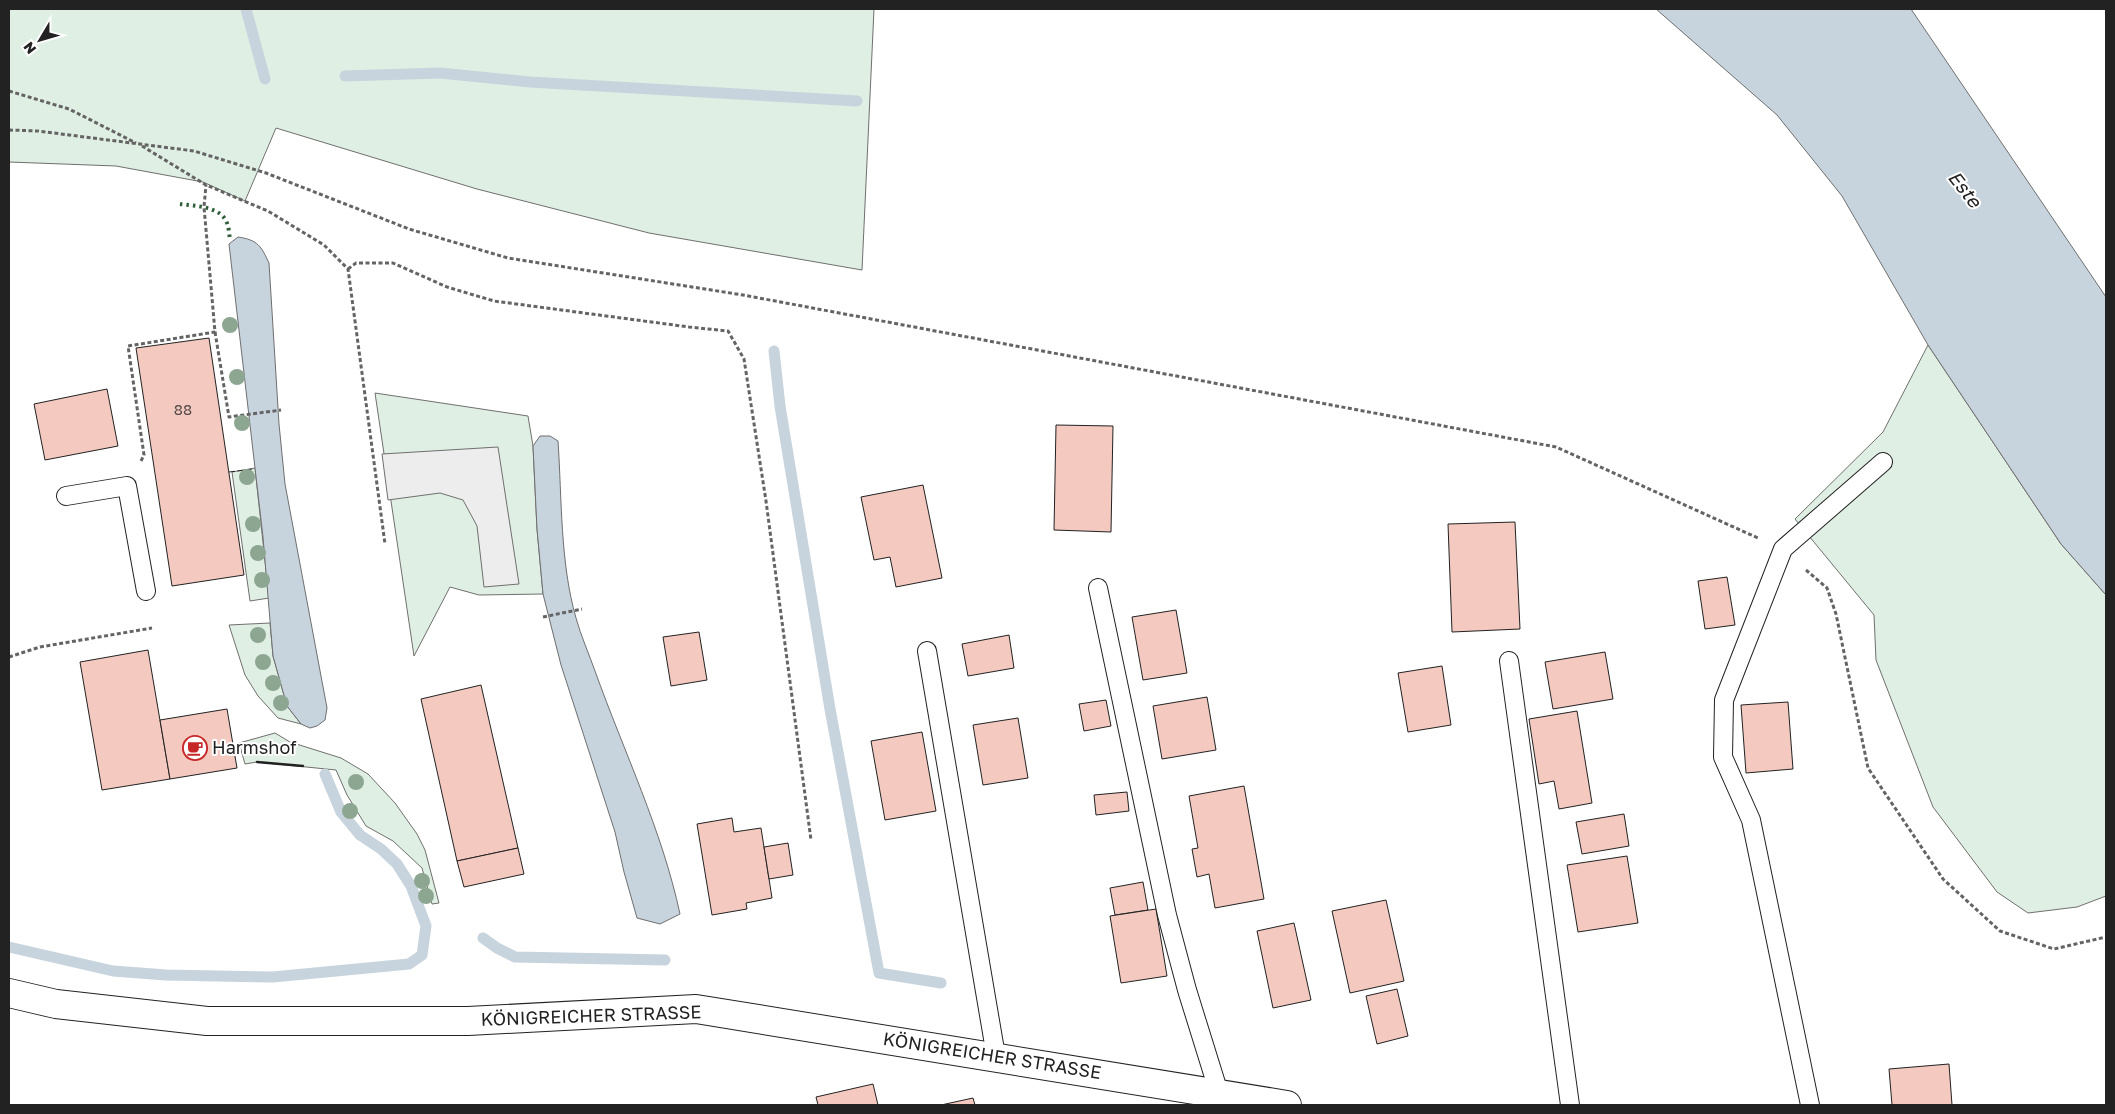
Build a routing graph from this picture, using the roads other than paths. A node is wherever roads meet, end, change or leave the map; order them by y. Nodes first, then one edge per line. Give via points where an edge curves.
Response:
1 (1882, 462) dead end
2 (66, 496) dead end
3 (1098, 588) dead end
4 (146, 591) dead end
5 (927, 651) dead end
6 (1508, 662) dead end
7 (9, 993) edge
8 (996, 1056) junction
9 (1220, 1099) edge
10 (1287, 1105) edge
11 (1570, 1105) edge
12 (1810, 1105) edge

1 - 12 lane via 1783,550 1724,700 1723,757 1751,820
2 - 4 lane via 126,486
3 - 9 lane via 1167,915
5 - 8 lane
6 - 11 lane
7 - 8 street, KÖNIGREICHER STRASSE via 56,1004 207,1020 468,1021 696,1009
8 - 9 street, KÖNIGREICHER STRASSE
9 - 10 street, KÖNIGREICHER STRASSE

